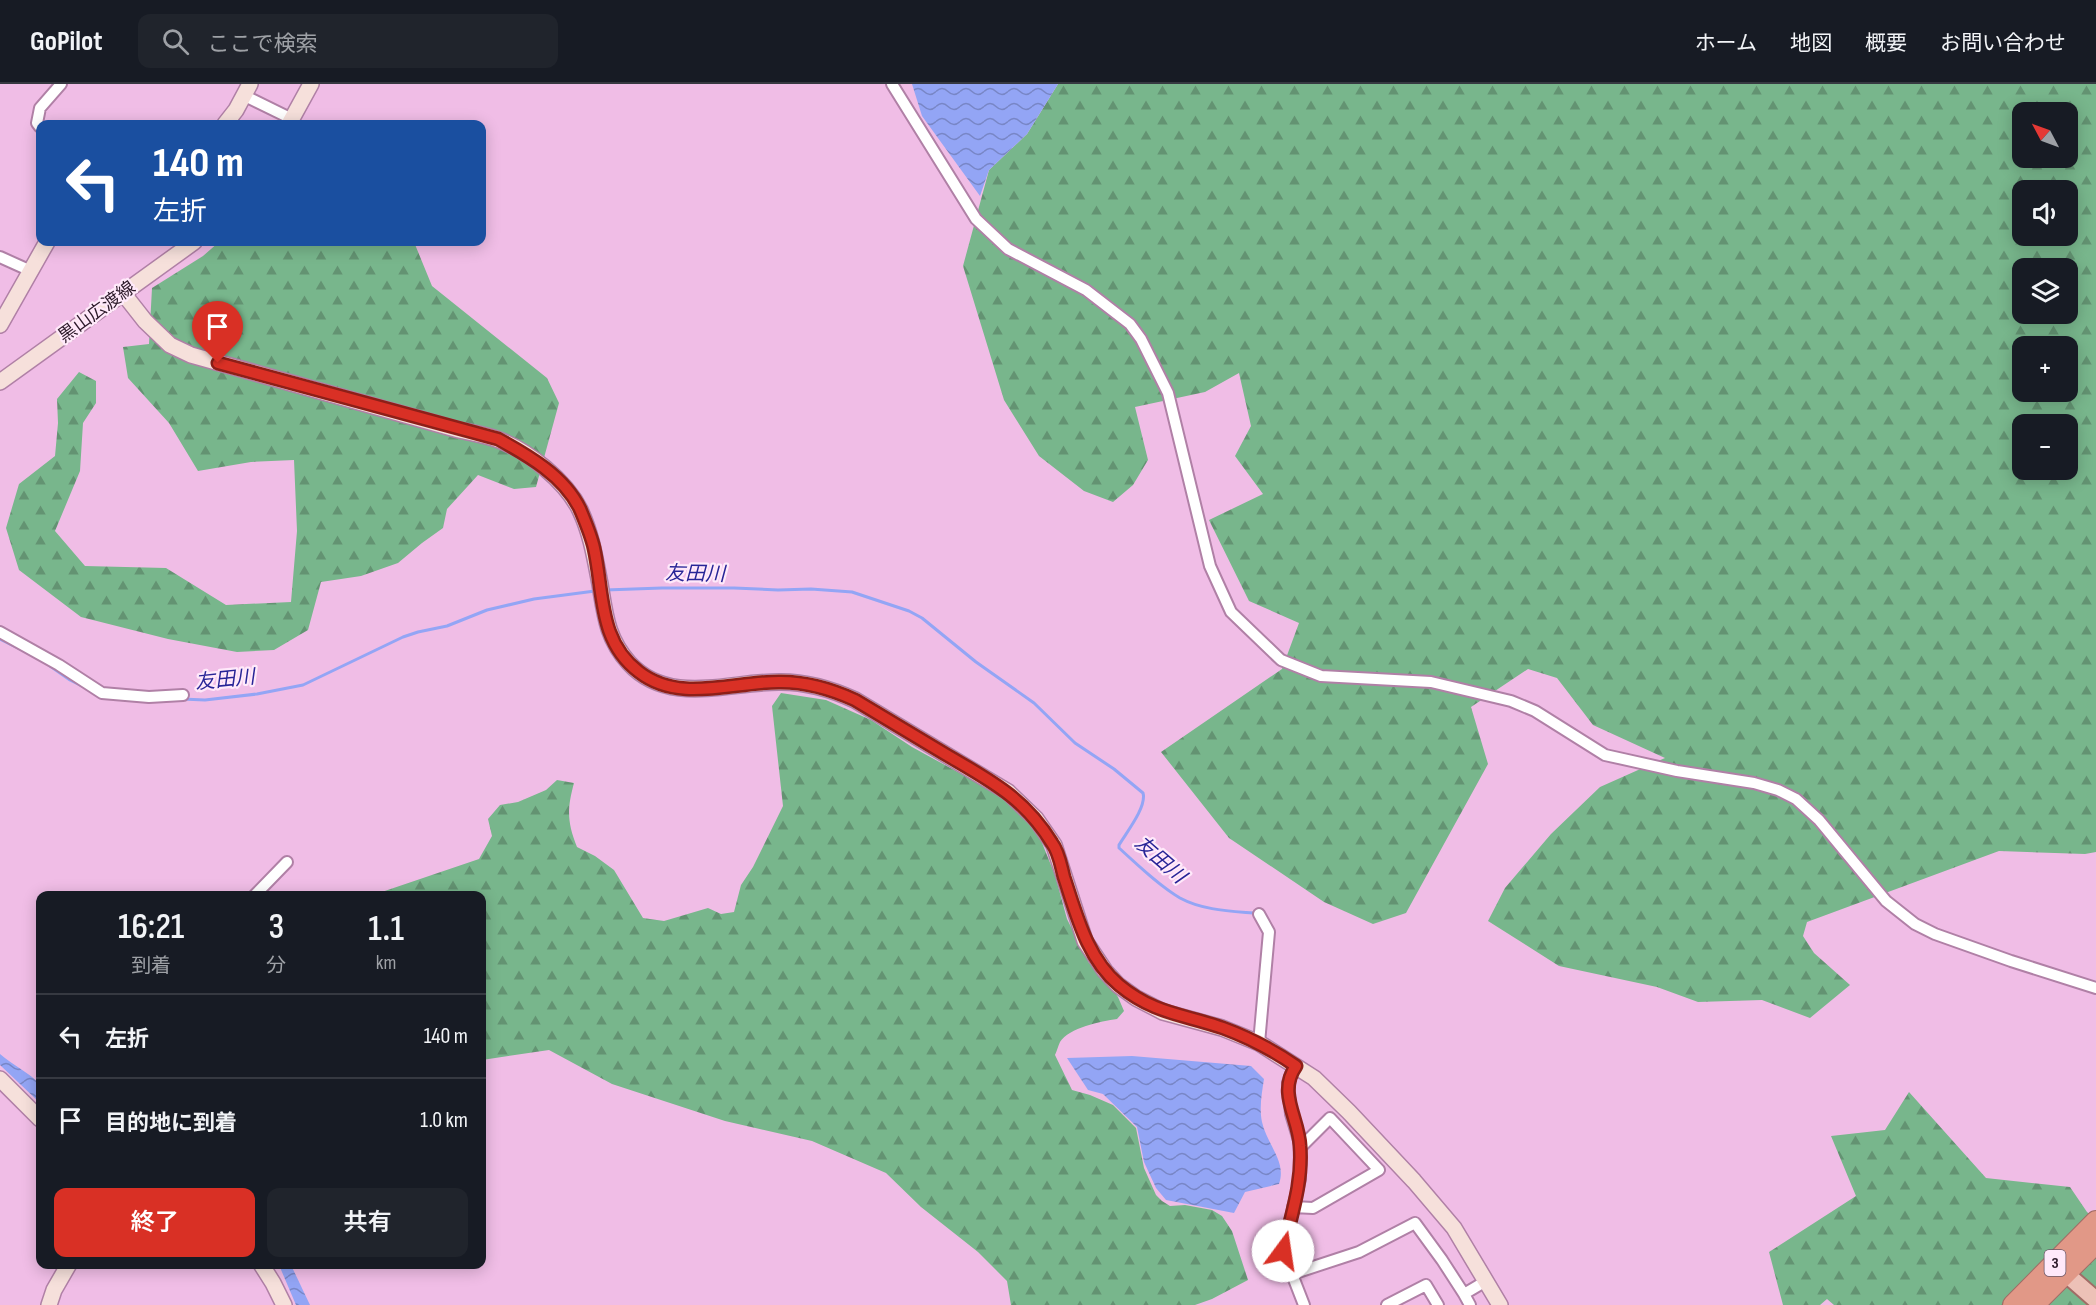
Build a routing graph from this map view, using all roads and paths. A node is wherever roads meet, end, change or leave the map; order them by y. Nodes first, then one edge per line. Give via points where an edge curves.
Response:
1 (61, 84) edge
2 (311, 84) edge
3 (892, 84) edge
4 (247, 90) edge
5 (38, 120) edge
6 (228, 120) edge
7 (287, 120) edge
8 (291, 120) edge
9 (46, 246) edge
10 (188, 246) edge
11 (0, 257) edge
12 (31, 271) junction
13 (123, 293) junction
14 (0, 325) edge
15 (0, 382) edge
16 (0, 632) edge
17 (183, 695) dead end
18 (287, 862) dead end
19 (259, 891) edge
20 (1258, 914) dead end
21 (2096, 987) edge
22 (1259, 1043) junction
23 (1296, 1066) junction
24 (0, 1079) edge
25 (36, 1111) edge
26 (1300, 1148) junction
27 (1293, 1207) junction
28 (2096, 1221) edge
29 (2096, 1243) edge
30 (66, 1269) edge
31 (264, 1269) edge
32 (2060, 1269) junction
33 (1292, 1274) junction
34 (1486, 1281) junction
35 (1464, 1294) junction
36 (2096, 1300) edge
37 (49, 1305) edge
38 (284, 1305) edge
39 (1304, 1305) edge
40 (1387, 1305) edge
41 (1438, 1305) edge
42 (1470, 1305) edge
43 (1500, 1305) edge
44 (2013, 1305) edge
45 (2034, 1305) edge

1 - 5 street via 40,108
2 - 8 street
3 - 21 street via 985,229 1008,249 1086,290 1130,324 1141,339 1168,393 1210,566 1231,612 1281,660 1321,676 1431,682 1511,701 1535,711 1605,755 1778,790 1796,799 1819,820 1886,901 1915,924 2012,962
4 - 6 street
4 - 7 street
9 - 12 street
10 - 13 street, 黒山広渡線
11 - 12 street
12 - 14 street
13 - 15 street, 黒山広渡線
13 - 22 street via 170,345 191,355 498,439 537,461 579,508 593,546 606,624 616,647 639,673 656,683 694,689 780,682 815,685 855,700 1008,792 1036,819 1054,845 1085,941 1118,984 1163,1012
16 - 17 street via 102,693
18 - 19 street
20 - 22 street via 1269,932
22 - 23 street
23 - 26 street via 1288,1083
23 - 34 street via 1349,1112 1414,1181 1454,1228
24 - 25 street
26 - 27 street via 1300,1179
26 - 27 street via 1330,1118 1378,1170 1314,1208
27 - 33 street via 1283,1251
28 - 32 highway, 3
29 - 32 highway, 3
30 - 37 street
31 - 38 street
32 - 36 main road
32 - 44 highway, 3
32 - 45 highway, 3
33 - 35 street via 1359,1252 1415,1223
33 - 39 street
34 - 35 street
34 - 43 street
35 - 42 street
40 - 41 street via 1426,1285

